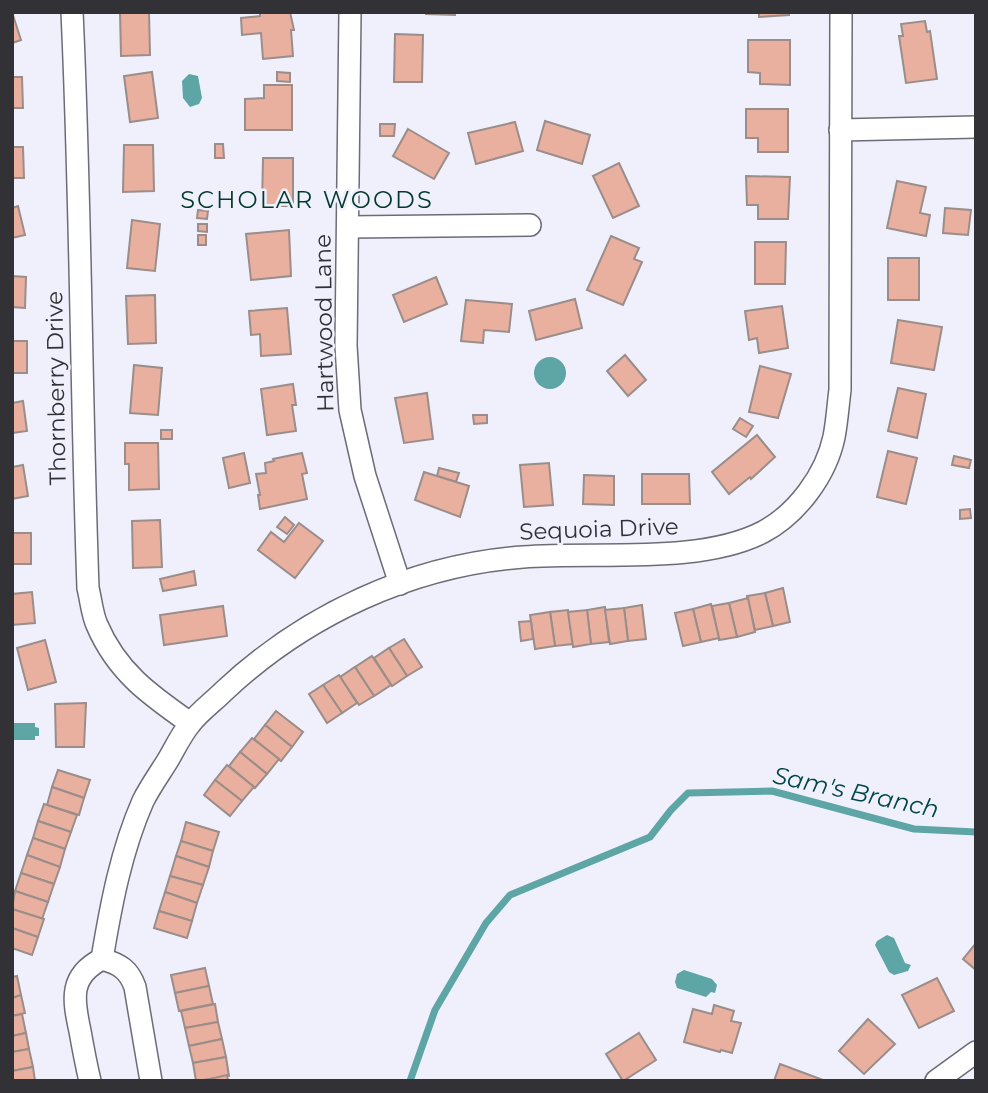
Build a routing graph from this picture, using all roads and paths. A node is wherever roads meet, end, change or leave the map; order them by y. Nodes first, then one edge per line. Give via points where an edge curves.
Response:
1 (72, 12) edge
2 (350, 12) edge
3 (841, 12) edge
4 (976, 127) edge
5 (840, 130) junction
6 (530, 225) dead end
7 (349, 227) junction
8 (400, 584) junction
9 (190, 723) junction
10 (102, 959) junction
11 (976, 1052) edge
12 (90, 1081) edge
13 (151, 1081) edge
14 (936, 1081) edge

1 - 9 street, Thornberry Drive via 88,587 97,624 133,681
2 - 7 street, Hartwood Lane
3 - 5 street, Sequoia Drive
4 - 5 street
5 - 8 street, Sequoia Drive via 840,390 834,438 823,467 785,518 720,547 681,553 520,557 457,566
6 - 7 street
7 - 8 street, Hartwood Lane via 349,410
8 - 9 street, Sequoia Drive via 352,601 290,639
9 - 10 street, Sequoia Drive via 144,799 130,835
10 - 12 street via 81,975 74,998
10 - 13 street via 116,962 131,977
11 - 14 street

